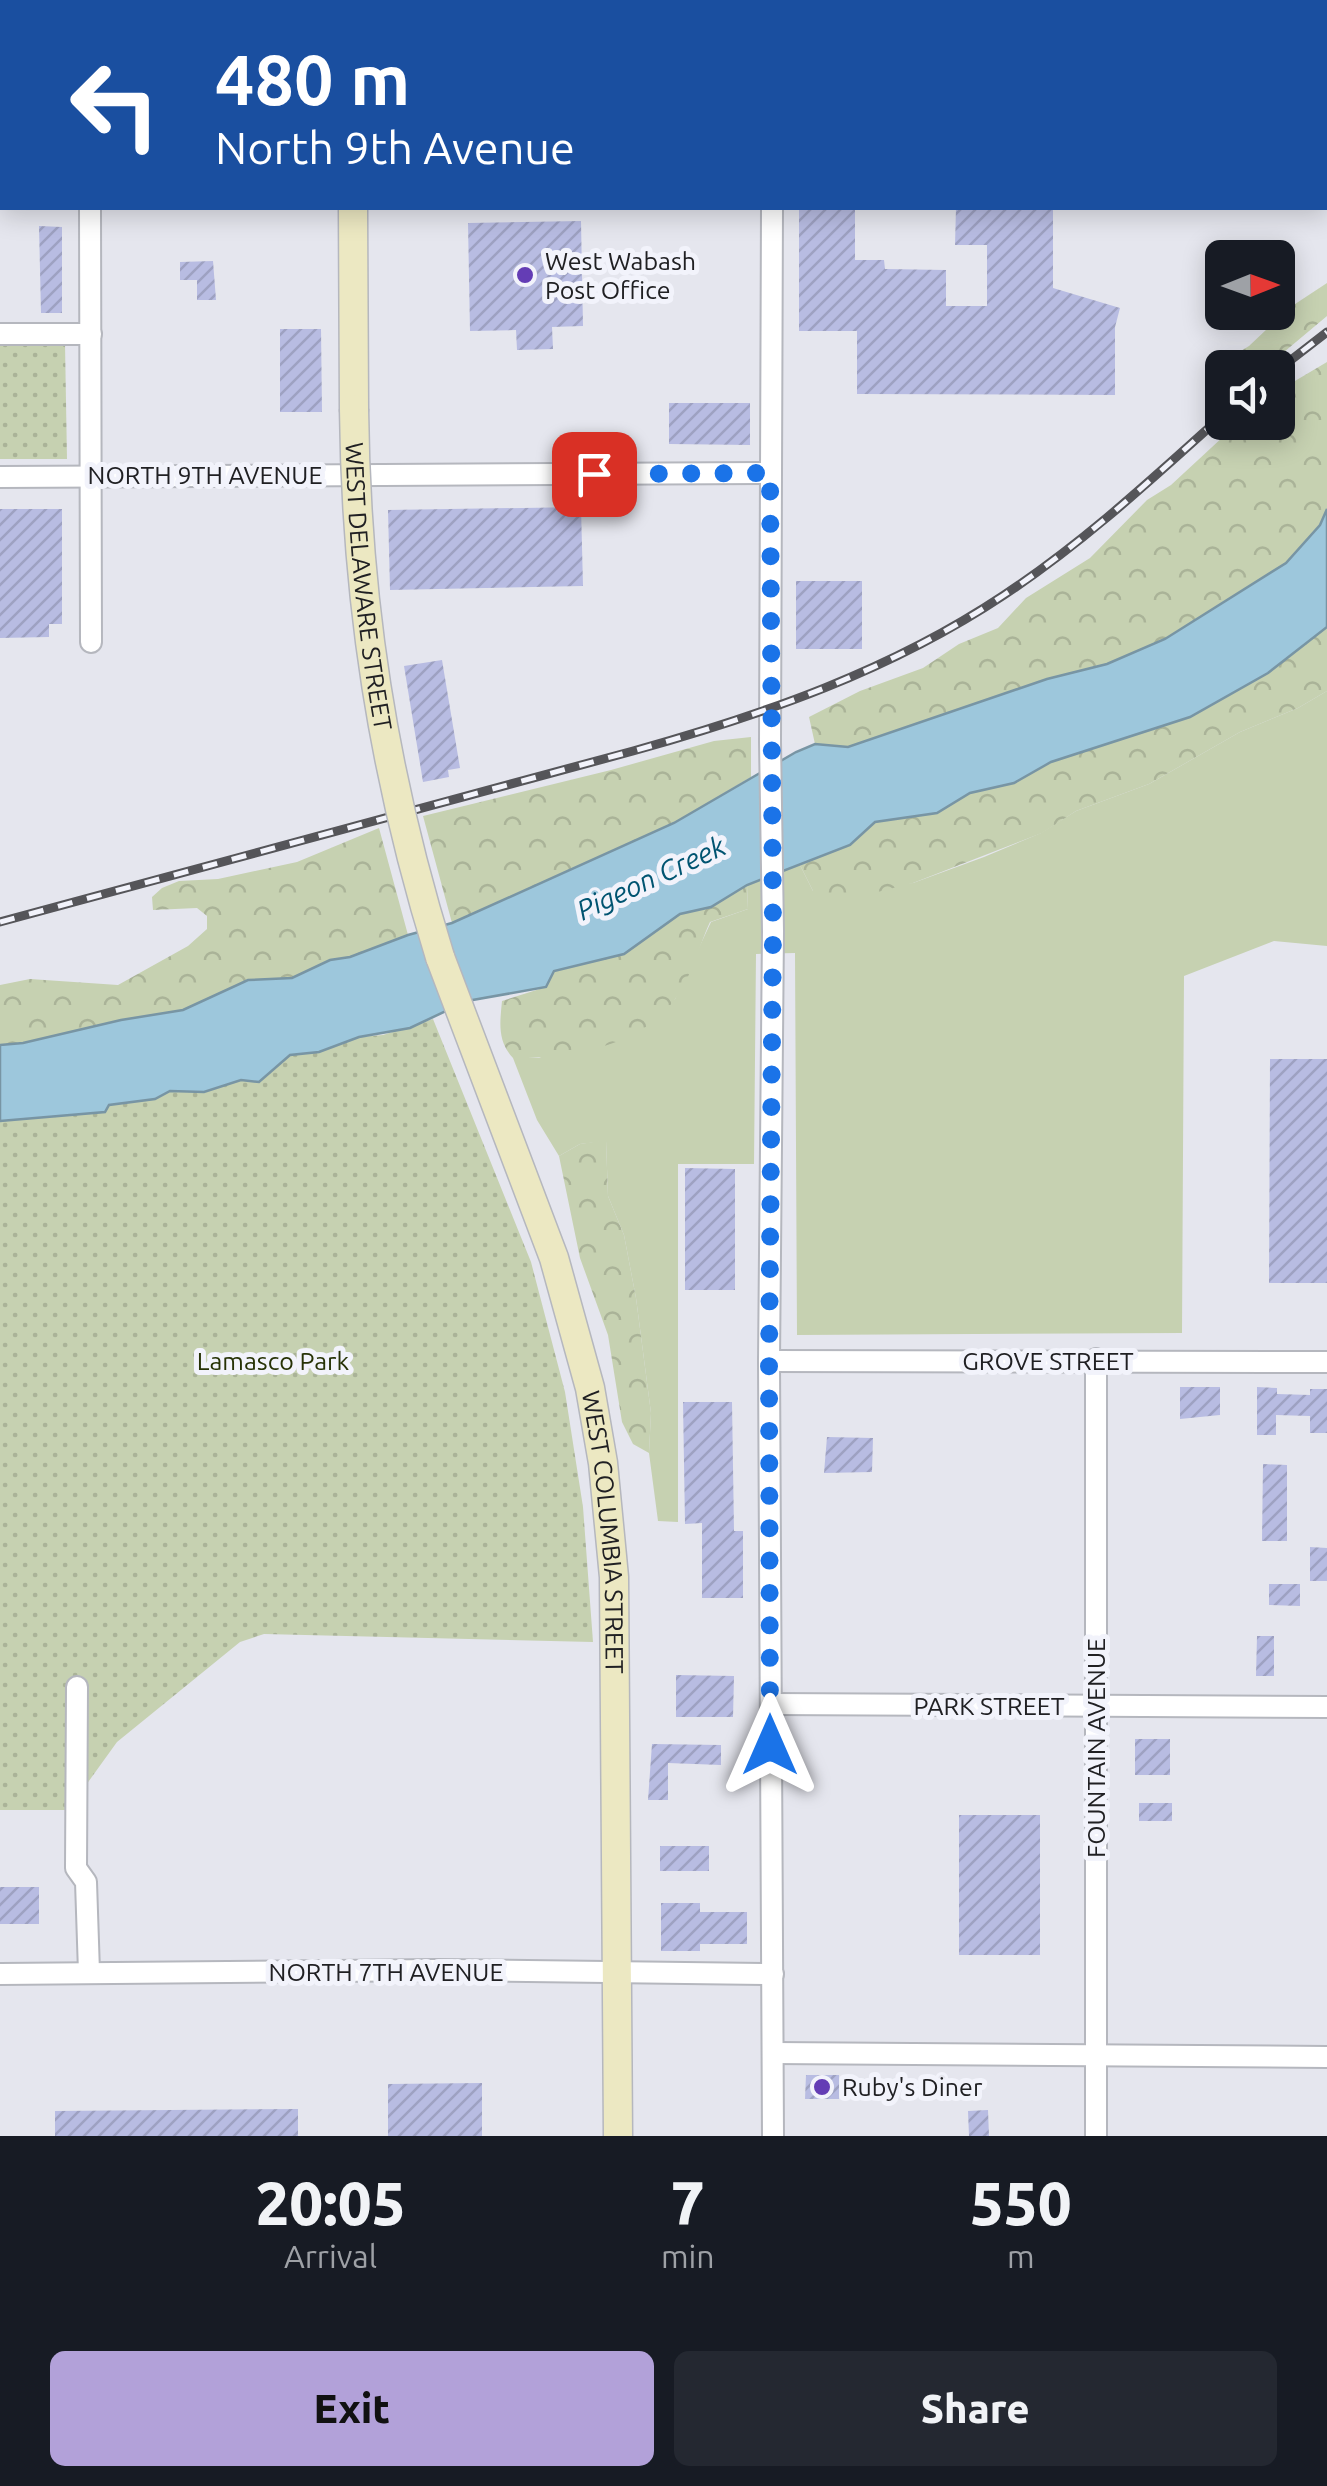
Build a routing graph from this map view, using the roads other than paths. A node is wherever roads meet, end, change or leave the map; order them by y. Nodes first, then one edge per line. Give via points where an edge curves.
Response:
1 (90, 210) edge
2 (353, 210) edge
3 (772, 210) edge
4 (0, 334) edge
5 (90, 334) junction
6 (770, 473) junction
7 (91, 475) junction
8 (0, 477) edge
9 (91, 642) dead end
10 (440, 957) joint
11 (1096, 1359) junction
12 (769, 1360) junction
13 (1327, 1362) edge
14 (77, 1687) dead end
15 (771, 1704) junction
16 (1095, 1706) junction
17 (1327, 1707) edge
18 (90, 1972) junction
19 (0, 1974) edge
20 (617, 1974) junction
21 (773, 1974) junction
22 (773, 2053) junction
23 (1095, 2056) junction
24 (1327, 2058) edge
25 (618, 2136) edge
26 (774, 2136) edge
27 (1096, 2136) edge

1 - 5 street
2 - 10 main road, WEST DELAWARE STREET, bridge via 357,534 370,663 396,800
3 - 6 street
4 - 5 street
5 - 7 street
6 - 7 street, NORTH 9TH AVENUE
6 - 12 street
7 - 8 street, NORTH 9TH AVENUE
7 - 9 street
10 - 20 main road, WEST COLUMBIA STREET via 574,1324 603,1463 614,1577
11 - 12 street, GROVE STREET
11 - 13 street, GROVE STREET
11 - 16 street, FOUNTAIN AVENUE
12 - 15 street
14 - 18 street via 76,1868 86,1882
15 - 16 street, PARK STREET
15 - 21 street
16 - 17 street, PARK STREET
16 - 23 street, FOUNTAIN AVENUE
18 - 19 street, NORTH 7TH AVENUE
18 - 20 street, NORTH 7TH AVENUE
20 - 21 street, NORTH 7TH AVENUE
20 - 25 main road, WEST COLUMBIA STREET
21 - 22 street
22 - 23 street
22 - 26 street
23 - 24 street
23 - 27 street, FOUNTAIN AVENUE

